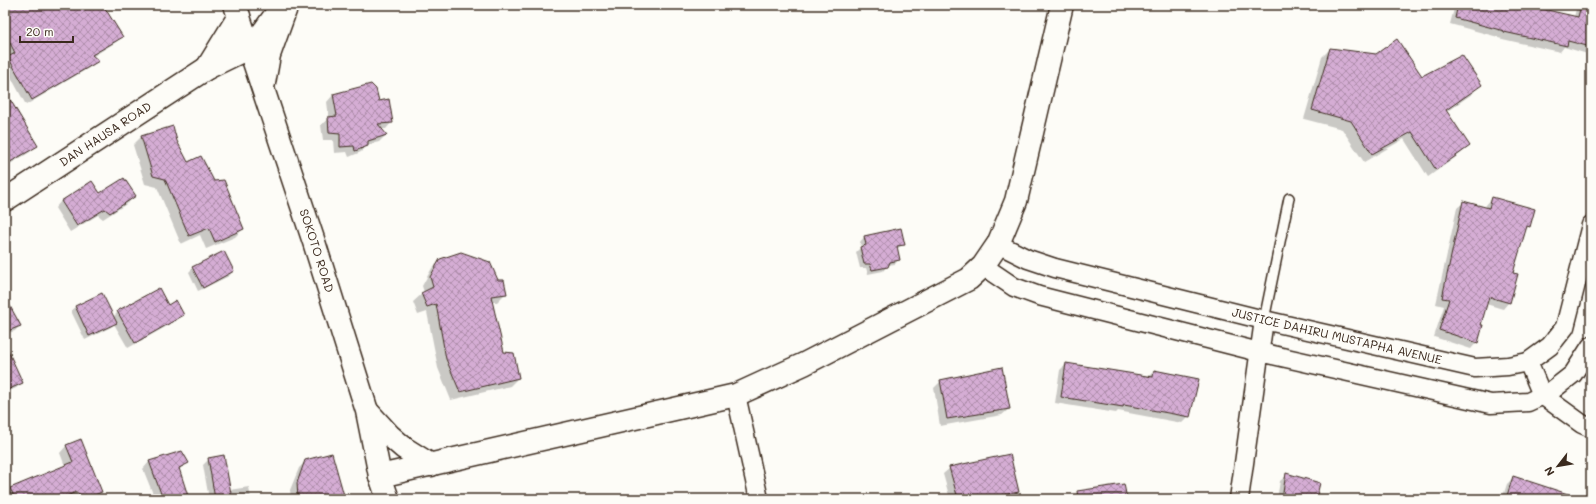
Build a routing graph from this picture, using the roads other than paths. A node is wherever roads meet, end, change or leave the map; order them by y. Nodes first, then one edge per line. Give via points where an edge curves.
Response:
1 (280, 5) edge
2 (287, 5) edge
3 (1062, 5) edge
4 (241, 9) edge
5 (250, 46) junction
6 (207, 68) junction
7 (263, 86) junction
8 (1289, 198) dead end
9 (5, 200) edge
10 (1591, 225) edge
11 (998, 244) junction
12 (983, 266) junction
13 (1264, 320) junction
14 (1591, 346) edge
15 (1259, 352) junction
16 (1528, 362) junction
17 (736, 395) junction
18 (1542, 396) junction
19 (367, 411) junction
20 (1591, 428) edge
21 (431, 465) junction
22 (380, 476) junction
23 (388, 499) edge
24 (759, 499) edge
25 (1239, 499) edge

1 - 5 street
2 - 7 street via 269,55
3 - 11 street via 1016,201
4 - 5 street, SOKOTO ROAD
4 - 6 street
5 - 6 street, DAN HAUSA ROAD
5 - 7 street, SOKOTO ROAD
6 - 9 street, DAN HAUSA ROAD
7 - 19 street, SOKOTO ROAD
8 - 13 lane
10 - 16 street, JUSTICE DAHIRU MUSTAPHA AVENUE via 1564,327 1550,346
11 - 12 street
11 - 13 street, JUSTICE DAHIRU MUSTAPHA AVENUE via 1028,259 1055,268
12 - 15 street via 1014,287 1039,296
12 - 17 street via 969,279 804,364
13 - 15 street
13 - 16 street, JUSTICE DAHIRU MUSTAPHA AVENUE via 1475,368
14 - 18 street via 1573,374
15 - 18 street via 1491,404 1528,402
15 - 25 street
16 - 18 street
17 - 21 street
17 - 24 street
18 - 20 street
19 - 21 street via 404,448
19 - 22 street, SOKOTO ROAD
21 - 22 street
22 - 23 street, SOKOTO ROAD

